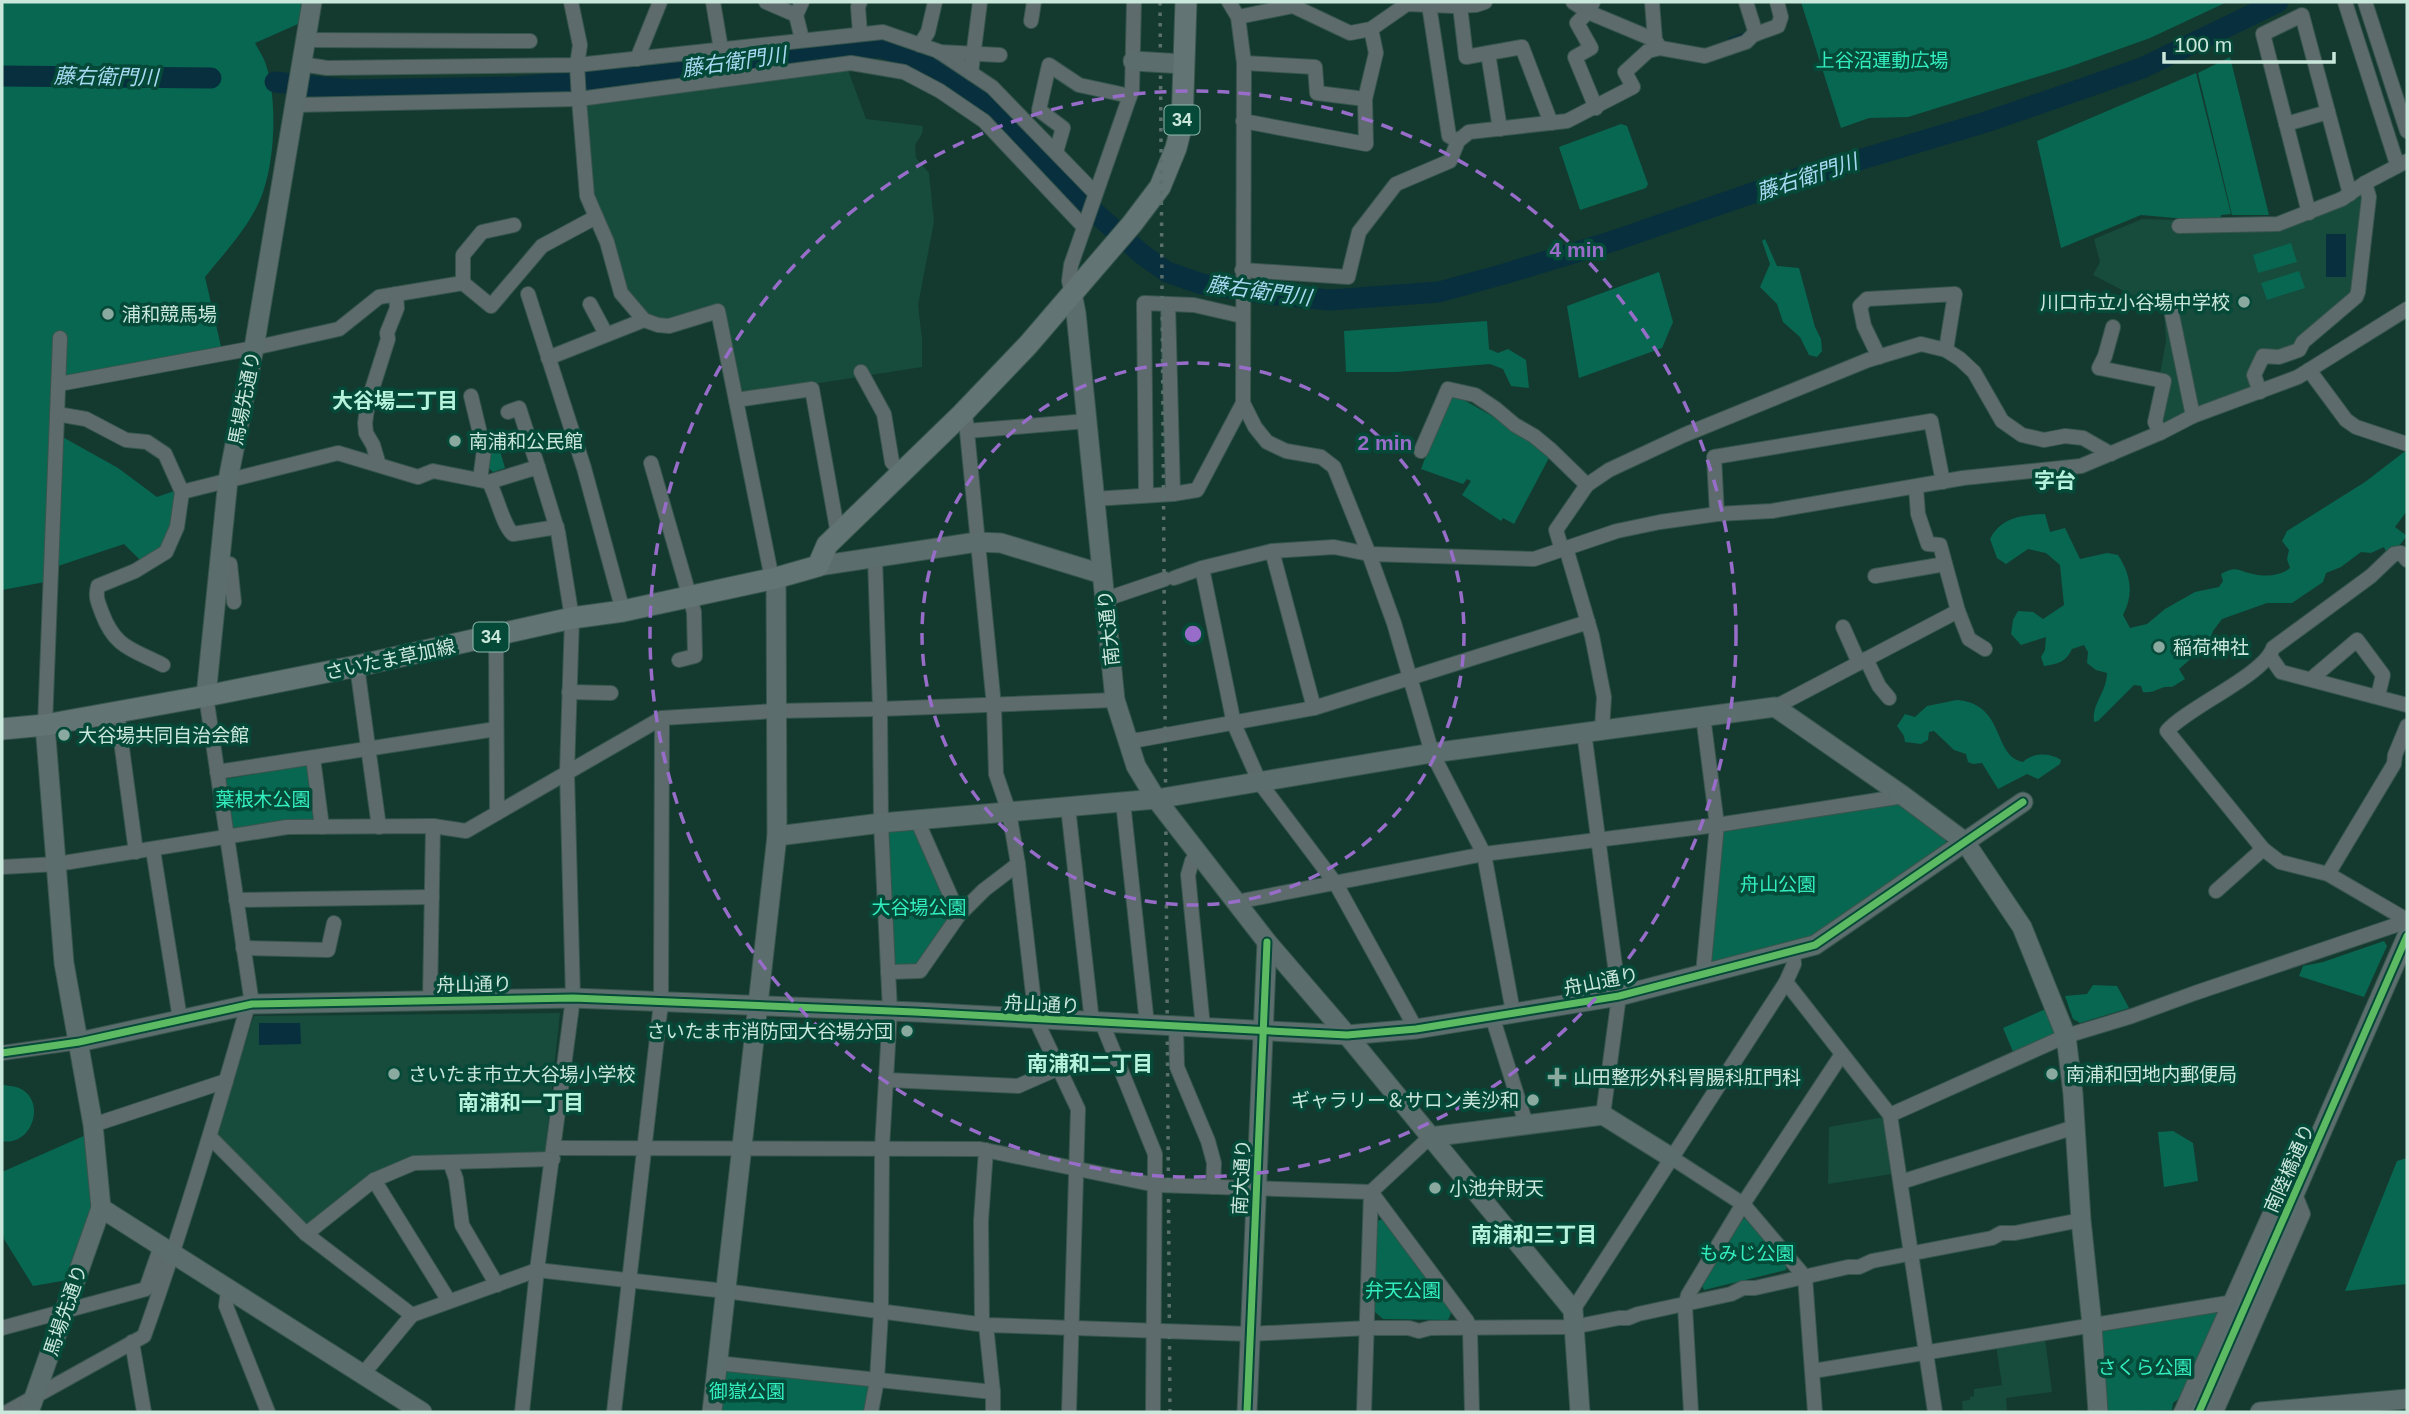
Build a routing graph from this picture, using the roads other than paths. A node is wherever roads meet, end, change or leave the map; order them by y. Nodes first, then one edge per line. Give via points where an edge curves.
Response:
1 (312, 2) edge
2 (571, 2) edge
3 (660, 2) edge
4 (713, 2) edge
5 (766, 2) edge
6 (860, 2) edge
7 (935, 2) edge
8 (980, 2) edge
9 (1034, 2) edge
10 (1134, 2) edge
11 (1186, 2) edge
12 (1229, 2) edge
13 (1485, 2) edge
14 (1573, 2) edge
15 (1652, 2) edge
16 (1746, 2) edge
17 (1777, 2) edge
18 (2345, 2) edge
19 (2365, 2) edge
20 (1404, 4) edge
21 (1429, 5) junction
22 (1460, 6) junction
23 (1590, 7) edge
24 (799, 8) edge
25 (1238, 17) junction
26 (1031, 21) dead end
27 (1371, 29) junction
28 (860, 33) junction
29 (1756, 34) junction
30 (803, 39) junction
31 (305, 40) junction
32 (530, 41) dead end
33 (1657, 44) junction
34 (920, 45) junction
35 (721, 49) junction
36 (938, 51) junction
37 (1488, 53) junction
38 (975, 54) junction
39 (1000, 55) dead end
40 (637, 59) junction
41 (1133, 61) junction
42 (1244, 63) junction
43 (1184, 64) junction
44 (300, 68) junction
45 (578, 68) junction
46 (971, 73) junction
47 (1130, 96) junction
48 (579, 97) junction
49 (1365, 99) junction
50 (294, 103) junction
51 (1596, 108) junction
52 (2328, 112) junction
53 (1243, 121) junction
54 (1551, 123) junction
55 (2286, 124) junction
56 (1500, 129) junction
57 (2407, 131) edge
58 (1458, 141) junction
59 (1056, 152) junction
60 (2402, 163) edge
61 (2365, 183) junction
62 (2350, 194) junction
63 (1094, 195) junction
64 (2309, 213) junction
65 (596, 217) junction
66 (1084, 223) junction
67 (514, 225) dead end
68 (2179, 226) dead end
69 (1242, 273) junction
70 (463, 283) junction
71 (396, 293) junction
72 (1072, 293) junction
73 (528, 294) dead end
74 (590, 304) dead end
75 (1168, 304) junction
76 (2170, 305) dead end
77 (2407, 309) edge
78 (1242, 310) junction
79 (644, 320) junction
80 (2113, 327) dead end
81 (606, 334) junction
82 (60, 338) dead end
83 (254, 348) junction
84 (1946, 350) junction
85 (1879, 357) junction
86 (548, 358) junction
87 (2309, 370) junction
88 (861, 372) dead end
89 (59, 384) junction
90 (2260, 392) junction
91 (471, 396) dead end
92 (736, 400) junction
93 (1243, 403) junction
94 (508, 412) dead end
95 (57, 414) junction
96 (2193, 416) junction
97 (1087, 422) junction
98 (964, 423) junction
99 (2160, 433) junction
100 (2407, 444) edge
101 (1421, 451) dead end
102 (2111, 454) junction
103 (651, 463) dead end
104 (379, 465) junction
105 (538, 467) junction
106 (901, 473) junction
107 (229, 480) junction
108 (485, 481) junction
109 (1943, 482) junction
110 (1587, 485) junction
111 (1916, 488) junction
112 (183, 492) junction
113 (1146, 494) junction
114 (1173, 494) junction
115 (1094, 499) junction
116 (1717, 514) junction
117 (557, 527) junction
118 (838, 534) junction
119 (977, 542) junction
120 (1564, 549) junction
121 (1272, 551) junction
122 (1369, 554) junction
123 (874, 557) junction
124 (2407, 560) edge
125 (220, 564) junction
126 (1945, 564) junction
127 (818, 566) junction
128 (1202, 568) junction
129 (1102, 574) junction
130 (1875, 576) dead end
131 (774, 579) junction
132 (689, 597) junction
133 (1106, 599) junction
134 (234, 602) dead end
135 (624, 611) junction
136 (1958, 611) junction
137 (572, 618) junction
138 (1588, 622) junction
139 (1843, 627) dead end
140 (496, 636) junction
141 (1985, 649) dead end
142 (2270, 656) junction
143 (679, 660) dead end
144 (1863, 661) junction
145 (163, 665) dead end
146 (357, 666) junction
147 (1410, 678) junction
148 (2311, 679) junction
149 (569, 691) junction
150 (611, 693) dead end
151 (206, 696) junction
152 (2378, 696) junction
153 (1889, 698) dead end
154 (1115, 700) junction
155 (2407, 705) edge
156 (994, 706) junction
157 (1775, 706) junction
158 (1314, 708) junction
159 (880, 709) junction
160 (117, 711) junction
161 (775, 711) junction
162 (1703, 716) junction
163 (662, 718) junction
164 (1234, 724) junction
165 (45, 725) junction
166 (2407, 726) edge
167 (2, 729) edge
168 (496, 729) junction
169 (1593, 730) junction
170 (1126, 739) junction
171 (367, 749) junction
172 (1432, 753) junction
173 (313, 758) junction
174 (217, 772) junction
175 (567, 772) junction
176 (1260, 783) junction
177 (1904, 796) junction
178 (1156, 799) junction
179 (1123, 802) junction
180 (2023, 802) dead end
181 (1068, 807) junction
182 (1009, 812) junction
183 (497, 813) junction
184 (917, 820) junction
185 (881, 823) junction
186 (1717, 825) junction
187 (433, 826) junction
188 (322, 827) junction
189 (379, 827) junction
190 (778, 836) junction
191 (227, 837) junction
192 (1599, 840) junction
193 (1965, 842) junction
194 (2263, 849) junction
195 (153, 850) junction
196 (136, 852) junction
197 (1198, 853) junction
198 (1484, 854) junction
199 (57, 864) junction
200 (1018, 864) junction
201 (2, 867) edge
202 (2328, 874) junction
203 (2228, 880) junction
204 (1336, 884) junction
205 (2216, 891) dead end
206 (2239, 892) dead end
207 (432, 897) junction
208 (236, 900) junction
209 (1236, 902) junction
210 (959, 915) junction
211 (2407, 922) edge
212 (334, 923) dead end
213 (2407, 936) edge
214 (1267, 943) junction
215 (243, 948) junction
216 (1793, 951) junction
217 (888, 972) junction
218 (1703, 974) junction
219 (1786, 982) junction
220 (1619, 996) junction
221 (573, 998) junction
222 (430, 1000) junction
223 (662, 1003) junction
224 (250, 1005) junction
225 (756, 1006) junction
226 (890, 1011) junction
227 (1513, 1012) junction
228 (1492, 1016) junction
229 (180, 1019) junction
230 (1036, 1020) junction
231 (1097, 1022) junction
232 (1147, 1024) junction
233 (1176, 1027) junction
234 (1203, 1027) junction
235 (1416, 1029) junction
236 (1264, 1031) junction
237 (1347, 1035) junction
238 (2066, 1035) junction
239 (79, 1042) junction
240 (2, 1053) edge
241 (1842, 1054) junction
242 (1059, 1068) junction
243 (887, 1080) junction
244 (226, 1081) junction
245 (1604, 1115) junction
246 (1890, 1115) junction
247 (1527, 1124) junction
248 (93, 1125) junction
249 (2075, 1127) junction
250 (210, 1137) junction
251 (1430, 1137) junction
252 (741, 1148) junction
253 (883, 1148) junction
254 (645, 1149) junction
255 (986, 1150) junction
256 (553, 1154) junction
257 (1672, 1158) junction
258 (450, 1162) junction
259 (1077, 1169) junction
260 (374, 1180) junction
261 (1901, 1182) junction
262 (1156, 1185) junction
263 (1213, 1187) junction
264 (1257, 1188) junction
265 (1371, 1192) junction
266 (2291, 1203) junction
267 (1743, 1204) junction
268 (101, 1208) junction
269 (2081, 1220) junction
270 (306, 1234) junction
271 (167, 1251) junction
272 (1911, 1253) junction
273 (537, 1270) junction
274 (1805, 1277) junction
275 (631, 1279) junction
276 (497, 1285) junction
277 (229, 1291) junction
278 (725, 1291) junction
279 (449, 1301) junction
280 (1685, 1303) junction
281 (2228, 1303) junction
282 (65, 1310) junction
283 (881, 1312) junction
284 (412, 1315) junction
285 (1573, 1319) junction
286 (986, 1325) junction
287 (2092, 1325) junction
288 (1070, 1327) junction
289 (2, 1328) edge
290 (1368, 1328) junction
291 (1471, 1329) junction
292 (1153, 1330) junction
293 (1249, 1334) junction
294 (132, 1342) junction
295 (1927, 1353) junction
296 (717, 1363) junction
297 (1813, 1371) junction
298 (363, 1374) junction
299 (877, 1380) junction
300 (993, 1392) junction
301 (2407, 1399) edge
302 (32, 1404) edge
303 (7, 1412) edge
304 (144, 1412) edge
305 (268, 1412) edge
306 (422, 1412) edge
307 (522, 1412) edge
308 (614, 1412) edge
309 (712, 1412) edge
310 (871, 1412) edge
311 (993, 1412) edge
312 (1069, 1412) edge
313 (1153, 1412) edge
314 (1247, 1412) edge
315 (1364, 1412) edge
316 (1472, 1412) edge
317 (1580, 1412) edge
318 (1691, 1412) edge
319 (1815, 1412) edge
320 (1935, 1412) edge
321 (2098, 1412) edge
322 (2182, 1412) edge
323 (2199, 1412) edge
324 (2216, 1412) edge
325 (2260, 1412) edge

1 - 31 street
2 - 45 street via 580,45
3 - 40 street
4 - 35 street
5 - 24 street
6 - 28 street
7 - 34 street
8 - 38 street
9 - 26 street
10 - 41 street
11 - 43 main road, 34
12 - 25 street
13 - 22 street
14 - 23 street
15 - 33 street
16 - 29 street
17 - 29 street via 1778,26
18 - 60 street
19 - 57 street
20 - 21 street
20 - 27 street
21 - 22 street
21 - 58 street via 1449,136
22 - 37 street via 1466,57
23 - 33 street
23 - 51 street via 1577,23 1591,48 1575,57
24 - 30 street
25 - 27 street via 1293,6 1350,33
25 - 42 street
27 - 49 street via 1376,53
28 - 30 street
28 - 34 street via 883,32
29 - 33 street via 1705,56
30 - 35 street
31 - 32 street
31 - 44 street
33 - 51 street via 1625,72 1633,87
34 - 36 street
35 - 40 street
36 - 38 street
36 - 46 street
37 - 54 street via 1522,47
37 - 56 street
38 - 39 street
38 - 46 street
40 - 45 street
41 - 43 street
41 - 47 street
42 - 49 street via 1315,67 1317,93
42 - 53 street
43 - 72 main road, 34 via 1182,124 1160,187
44 - 45 street
44 - 50 street, 馬場先通り
45 - 48 street
46 - 59 street via 992,87
47 - 59 street via 1079,85 1049,65 1039,110 1063,128
47 - 63 street
48 - 50 street
48 - 65 street via 587,196
48 - 66 street via 850,63 904,72 984,121
49 - 53 street via 1366,144
50 - 83 street, 馬場先通り
51 - 54 street
52 - 55 street
52 - 55 street via 2302,15 2263,34
52 - 62 street
53 - 69 street
54 - 56 street
55 - 64 street
56 - 58 street via 1469,132
58 - 69 street via 1450,161 1396,184 1359,232 1348,277
59 - 63 street
60 - 61 street
61 - 62 street
61 - 90 street via 2369,197 2356,297 2303,342 2300,350 2279,357 2263,356 2254,375
62 - 64 street
63 - 66 street
64 - 68 street via 2278,224
65 - 70 street via 542,246 491,306
65 - 79 street via 621,293
66 - 72 street via 1071,265
67 - 70 street via 482,233 463,256
69 - 78 street
70 - 71 street
71 - 83 street via 379,297 339,329
71 - 104 street via 397,308 365,423
72 - 97 street, 南大通り
72 - 98 main road, 34
73 - 86 street
74 - 81 street
75 - 78 street
75 - 113 street via 1144,303
75 - 114 street
76 - 96 street
77 - 87 street
78 - 93 street
79 - 81 street
79 - 92 street via 669,326 718,311
80 - 99 street via 2099,368 2164,382 2155,422
81 - 86 street
82 - 89 street
83 - 89 street
83 - 107 street, 馬場先通り
84 - 85 street via 1922,344
84 - 85 street via 1955,295 1867,299 1860,306 1864,326
84 - 102 street via 1974,372 2002,421 2022,435 2044,440 2082,438
85 - 110 street via 1684,435
86 - 135 street
87 - 90 street
87 - 100 street via 2356,427
88 - 106 street via 884,414 892,462
89 - 95 street
90 - 96 street
91 - 108 street via 484,450
92 - 118 street via 812,389
92 - 131 street
93 - 114 street via 1197,490
93 - 122 street via 1267,442 1286,451 1321,457 1334,467
94 - 105 street via 519,408
95 - 112 street via 86,419 126,440 147,442 165,454
95 - 165 street
96 - 99 street
97 - 98 street
97 - 115 street, 南大通り
98 - 106 main road, 34
98 - 119 street
99 - 102 street
101 - 110 street via 1448,389 1475,395 1496,409 1551,450
102 - 109 street via 2081,466
103 - 132 street
104 - 107 street via 338,453
104 - 108 street via 418,477 433,471
105 - 108 street
105 - 117 street
106 - 118 main road, 34
107 - 112 street
107 - 125 street, 馬場先通り
108 - 117 street via 499,500 506,528 513,534
109 - 111 street
109 - 116 street via 1931,421 1714,457
110 - 120 street via 1556,530
111 - 116 street via 1772,511
111 - 126 street via 1922,530 1928,544 1940,544
112 - 145 street via 177,527 166,552 99,586 95,596 109,632 120,644
113 - 114 street
113 - 115 street
115 - 129 street, 南大通り
116 - 120 street via 1617,531
117 - 137 street
118 - 127 main road, 34 via 827,544
119 - 123 street
119 - 129 street via 1001,543
119 - 156 street
120 - 122 street via 1534,559
120 - 138 street
121 - 122 street via 1334,547
121 - 128 street
121 - 158 street
122 - 147 street
123 - 127 street
123 - 159 street
124 - 142 street via 2402,553 2394,554 2273,648
125 - 134 street via 230,564
125 - 151 street, 馬場先通り
126 - 130 street
126 - 136 street
127 - 131 main road, 34
128 - 133 street
128 - 164 street
129 - 133 street, 南大通り
131 - 132 main road, さいたま草加線 / 34
131 - 161 street
132 - 135 main road, さいたま草加線 / 34
132 - 143 street via 695,656
133 - 154 street, 南大通り
135 - 137 main road, さいたま草加線 / 34
136 - 141 street via 1969,639
136 - 144 street
137 - 140 main road, さいたま草加線 / 34
137 - 149 street
138 - 147 street
138 - 169 street via 1604,697
139 - 144 street
140 - 146 main road, さいたま草加線 / 34
140 - 168 street
142 - 148 street via 2281,672
142 - 194 street via 2167,731
144 - 153 street
144 - 157 street
146 - 151 main road, さいたま草加線 / 34
146 - 171 street
147 - 158 street
147 - 172 street
148 - 152 street
148 - 152 street via 2357,640 2383,675
149 - 150 street
149 - 175 street
151 - 160 main road, さいたま草加線 / 34
151 - 174 street
152 - 155 street
154 - 156 street
154 - 170 street, 南大通り
156 - 159 street
156 - 182 street via 996,774
157 - 162 street
157 - 177 street
158 - 164 street
159 - 161 street
159 - 185 street
160 - 165 main road, さいたま草加線 / 34
160 - 196 street
161 - 163 street
161 - 190 street
162 - 169 street
162 - 186 street
163 - 175 street
163 - 223 street
164 - 170 street
164 - 176 street
165 - 167 main road, さいたま草加線 / 34
165 - 199 street
166 - 202 street via 2394,764
168 - 171 street
168 - 183 street
169 - 172 street
169 - 192 street
170 - 178 street, 南大通り
171 - 173 street
171 - 189 street
172 - 176 street
172 - 198 street
173 - 174 street
173 - 188 street
174 - 191 street
175 - 183 street
175 - 221 street
176 - 178 street
176 - 204 street
177 - 186 street
177 - 193 street
178 - 179 street
178 - 197 street, 南大通り
179 - 181 street
179 - 232 street
180 - 193 street, 舟山通り
181 - 182 street
181 - 231 street
182 - 184 street
182 - 200 street
183 - 187 street via 466,831
184 - 185 street
184 - 210 street
185 - 190 street
185 - 217 street
186 - 192 street
186 - 218 street
187 - 189 street
187 - 207 street
188 - 189 street
188 - 191 street via 287,827
190 - 225 street
191 - 195 street
191 - 208 street
192 - 198 street
192 - 220 street
193 - 216 street, 舟山通り via 1815,945
193 - 238 street via 2022,927
194 - 202 street via 2280,862
194 - 203 street
195 - 196 street
195 - 229 street
196 - 199 street
197 - 209 street, 南大通り
197 - 234 street via 1188,875
198 - 204 street
198 - 227 street
199 - 201 street
199 - 239 street via 64,963
200 - 210 street
200 - 230 street
202 - 211 street
203 - 205 street
203 - 206 street
204 - 209 street
204 - 235 street
207 - 208 street
207 - 222 street
208 - 215 street
209 - 214 street, 南大通り
210 - 217 street via 920,971
211 - 238 street
212 - 215 street via 328,950
213 - 266 street, 南陸橋通り
214 - 236 street, 南大通り
214 - 237 street
215 - 224 street
216 - 218 street, 舟山通り
216 - 219 street via 1794,964
217 - 226 street
218 - 220 street, 舟山通り
219 - 241 street
219 - 257 street
220 - 227 street, 舟山通り
220 - 245 street
221 - 222 street, 舟山通り
221 - 223 street, 舟山通り
221 - 256 street
222 - 224 street, 舟山通り
223 - 225 street, 舟山通り
223 - 254 street
224 - 229 street, 舟山通り
224 - 244 street
225 - 226 street, 舟山通り
225 - 252 street
226 - 230 street, 舟山通り
226 - 243 street
227 - 228 street, 舟山通り
228 - 235 street, 舟山通り
228 - 247 street
229 - 239 street, 舟山通り
230 - 231 street, 舟山通り
230 - 242 street
231 - 232 street, 舟山通り
231 - 262 street via 1154,1154
232 - 233 street, 舟山通り
233 - 234 street, 舟山通り
233 - 263 street via 1177,1067 1208,1141 1214,1163
234 - 236 street, 舟山通り
235 - 237 street, 舟山通り
236 - 237 street, 舟山通り
236 - 264 street, 南大通り
237 - 251 street
238 - 246 street
238 - 249 street
239 - 240 street
239 - 248 street
241 - 246 street
241 - 267 street
242 - 243 street via 1017,1086
242 - 259 street via 1078,1109
243 - 253 street
244 - 248 street
244 - 250 street
245 - 247 street
245 - 257 street
246 - 261 street
247 - 251 street
248 - 268 street
249 - 261 street
249 - 269 street
250 - 270 street
250 - 271 street
251 - 265 street
251 - 285 street
252 - 253 street
252 - 254 street
252 - 278 street
253 - 255 street
253 - 283 street
254 - 256 street
254 - 275 street
255 - 259 street
255 - 286 street via 981,1221 982,1321
256 - 258 street
256 - 273 street
257 - 267 street
257 - 285 street
258 - 260 street via 414,1163
258 - 276 street via 462,1225
259 - 262 street
259 - 288 street
260 - 270 street
260 - 279 street
261 - 272 street
262 - 263 street
262 - 292 street
263 - 264 street
264 - 265 street
264 - 293 street, 南大通り
265 - 290 street
265 - 291 street
266 - 281 street via 2275,1202
266 - 323 street, 南陸橋通り
266 - 324 street via 2302,1214
267 - 274 street
267 - 280 street
268 - 271 street
268 - 282 street, 馬場先通り
269 - 272 street
269 - 287 street
270 - 284 street
271 - 277 street
271 - 282 street via 146,1289
271 - 294 street via 144,1336
272 - 274 street
272 - 295 street
273 - 275 street
273 - 276 street
273 - 307 street
274 - 280 street
274 - 297 street
275 - 278 street
275 - 308 street
276 - 279 street
277 - 298 street
277 - 305 street via 226,1306
278 - 283 street
278 - 296 street
279 - 284 street
280 - 285 street via 1628,1318
280 - 318 street
281 - 287 street
281 - 322 street
282 - 289 street
282 - 302 street, 馬場先通り
283 - 286 street
283 - 299 street
284 - 298 street
285 - 291 street via 1534,1328
285 - 317 street
286 - 288 street
286 - 300 street
287 - 295 street
287 - 321 street
288 - 292 street
288 - 312 street
290 - 291 street
290 - 293 street
290 - 315 street
291 - 316 street
292 - 293 street
292 - 313 street
293 - 314 street, 南大通り
294 - 302 street
294 - 304 street
295 - 297 street
295 - 320 street
296 - 299 street
296 - 309 street
297 - 319 street
298 - 306 street
299 - 300 street
299 - 310 street
300 - 311 street
301 - 325 street
302 - 303 street

